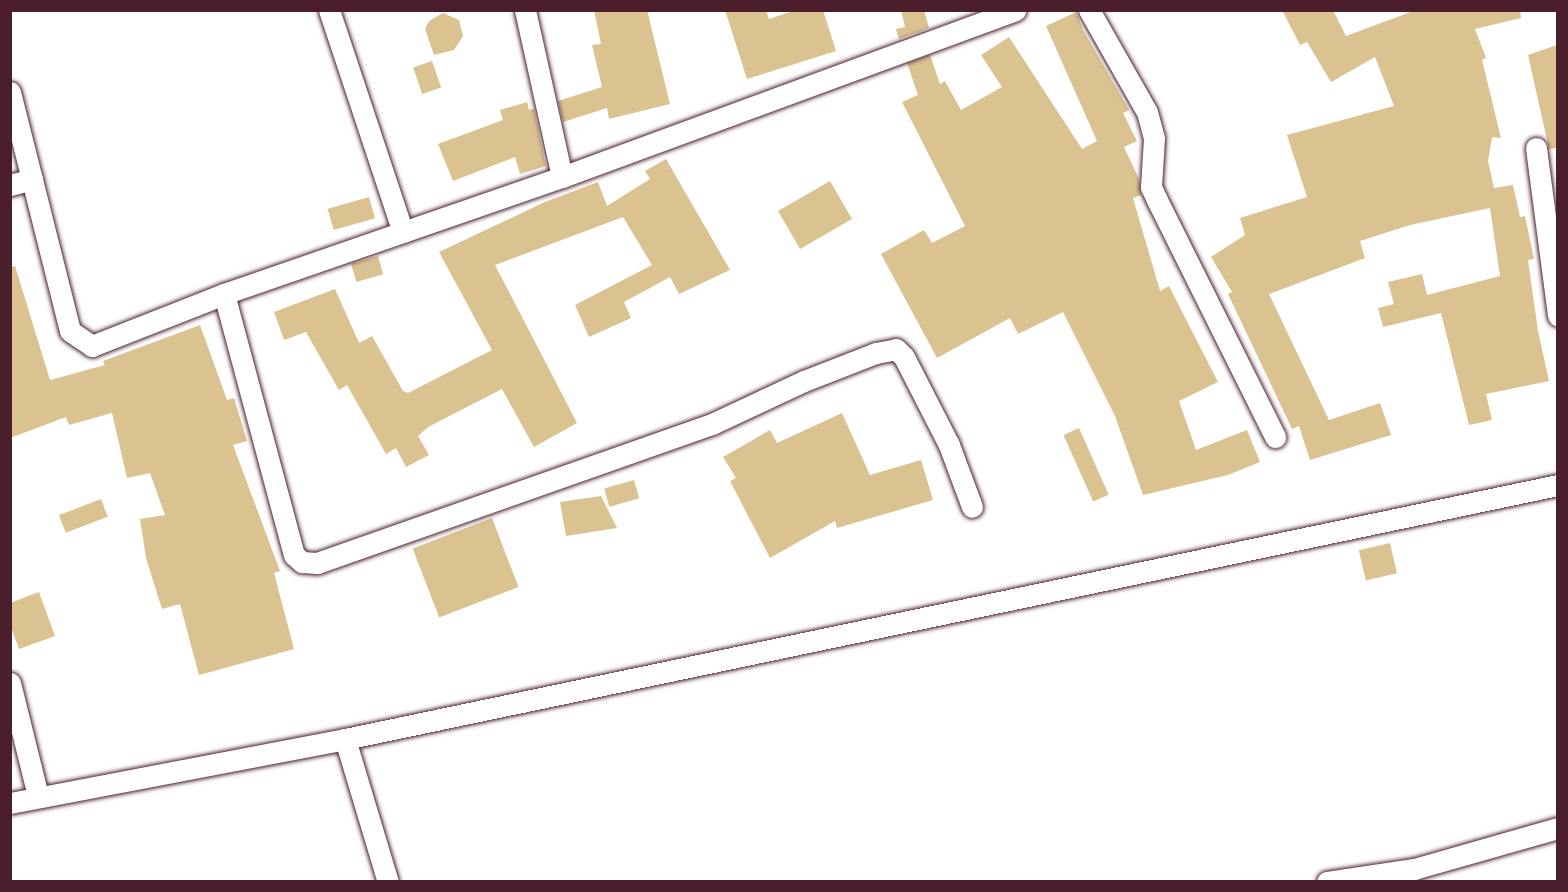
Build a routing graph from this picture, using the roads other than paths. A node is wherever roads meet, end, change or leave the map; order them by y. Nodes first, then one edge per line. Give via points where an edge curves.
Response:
1 (329, 10) edge
2 (525, 10) edge
3 (1015, 10) edge
4 (1089, 10) edge
5 (10, 93) edge
6 (1536, 148) dead end
7 (562, 177) junction
8 (32, 179) junction
9 (10, 185) edge
10 (403, 232) junction
11 (224, 294) junction
12 (1557, 316) edge
13 (1275, 437) dead end
14 (1557, 485) edge
15 (972, 507) dead end
16 (10, 683) edge
17 (16, 735) edge
18 (345, 739) junction
19 (38, 796) junction
20 (10, 803) edge
21 (1557, 828) edge
22 (1416, 875) edge
23 (388, 882) edge
24 (1327, 882) edge

1 - 10 street
2 - 7 street
3 - 7 street
4 - 13 street via 1147,112 1154,138 1151,187
5 - 8 street
6 - 12 street
7 - 10 street
8 - 9 street
8 - 11 street via 70,331 80,340 92,346
10 - 11 street
11 - 15 street via 294,555 302,562 317,563 712,424 804,381 876,352 896,349 904,357 949,445
14 - 18 street
16 - 17 street
17 - 19 street
18 - 19 street
18 - 23 street
19 - 20 street
21 - 22 street
22 - 24 street

